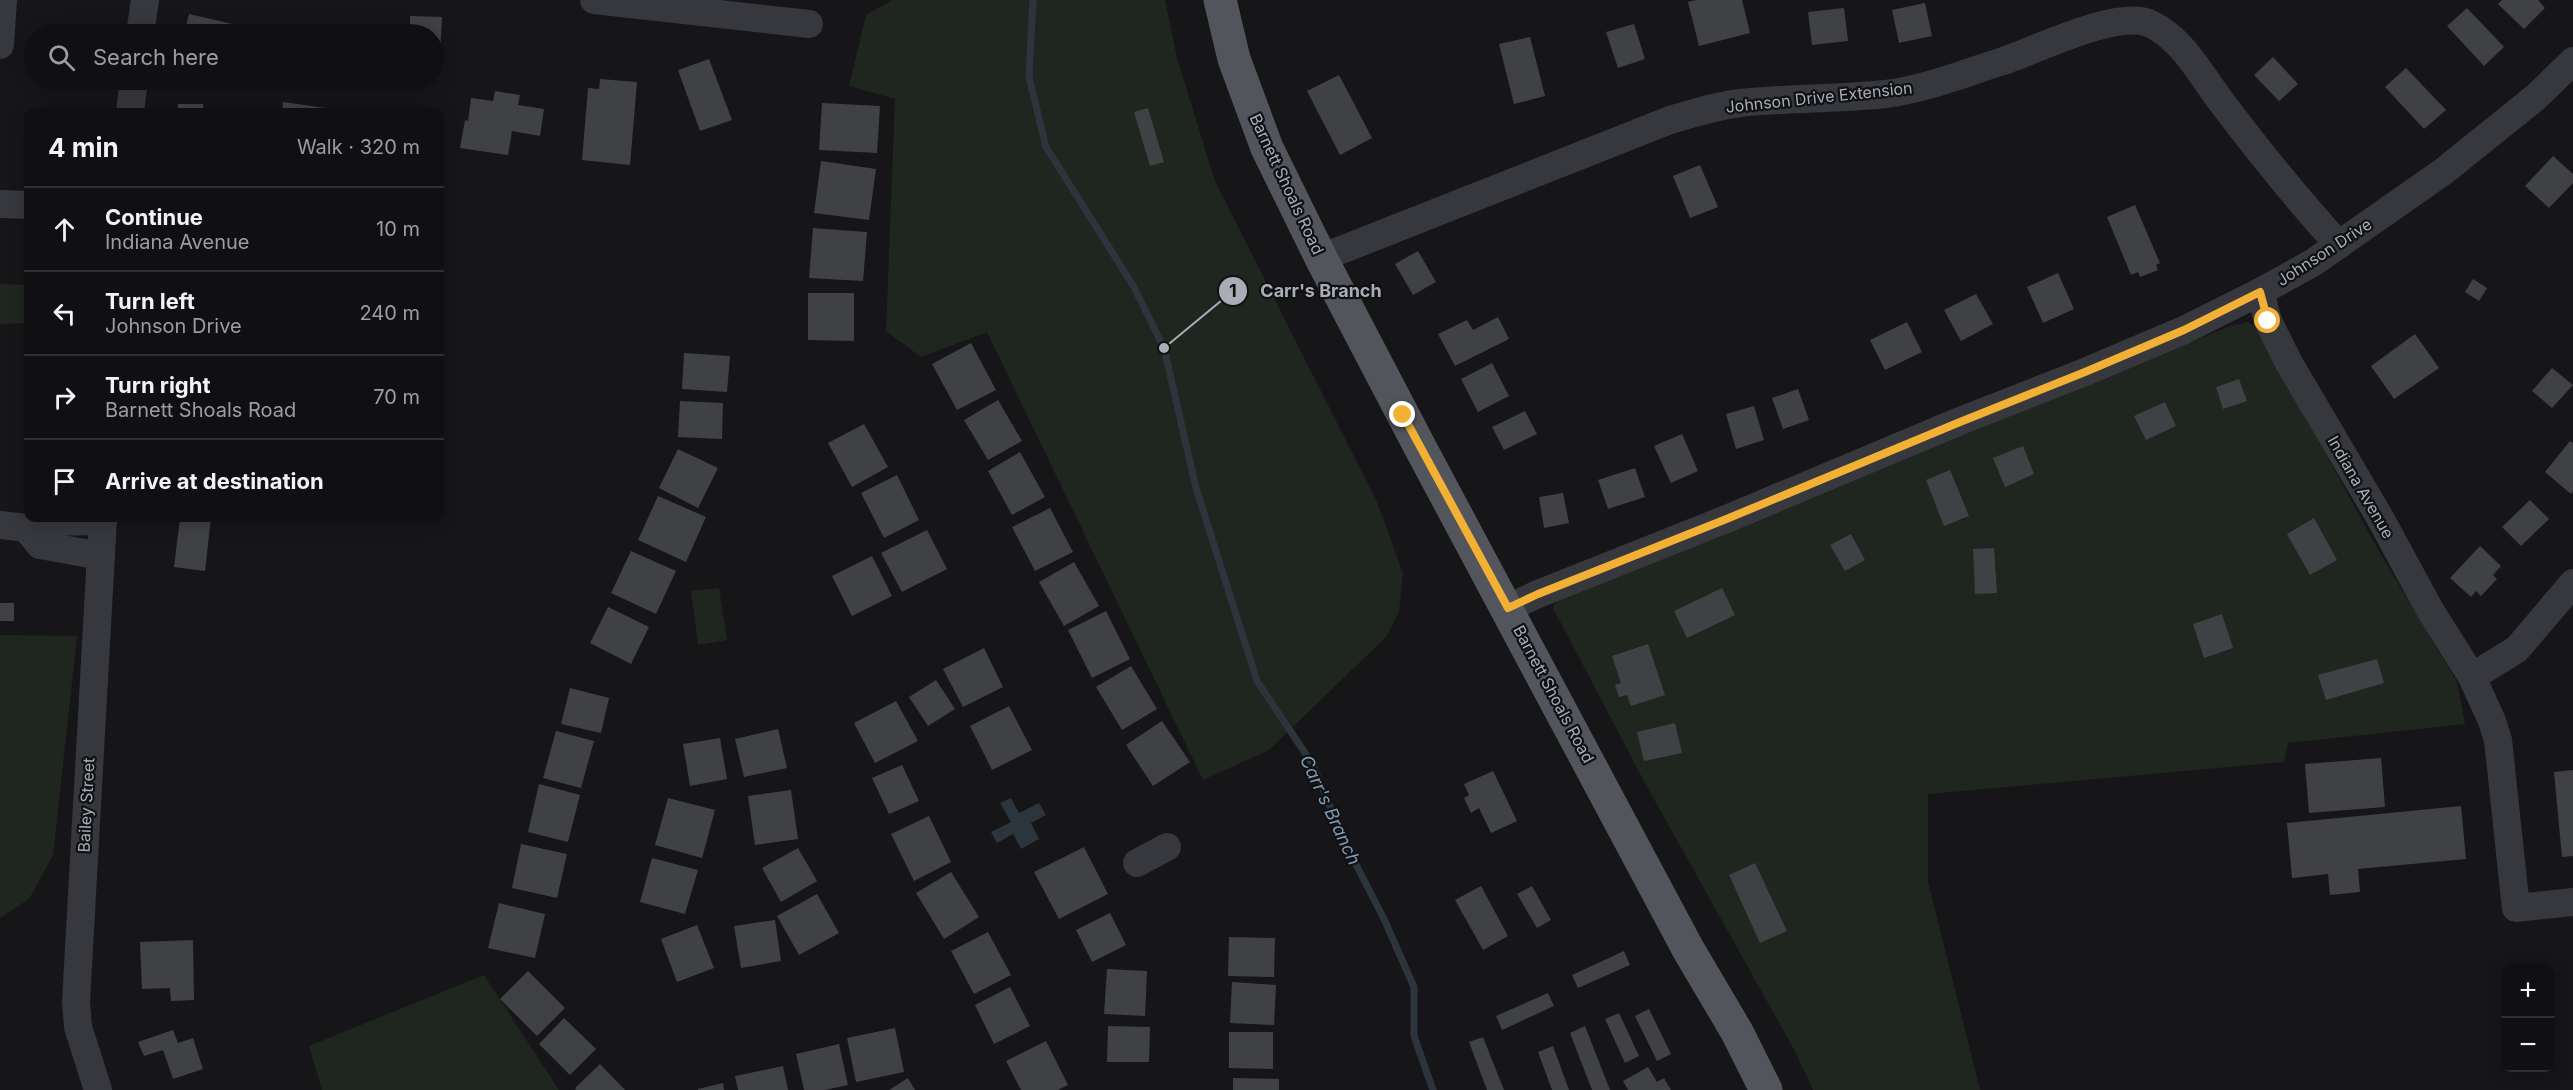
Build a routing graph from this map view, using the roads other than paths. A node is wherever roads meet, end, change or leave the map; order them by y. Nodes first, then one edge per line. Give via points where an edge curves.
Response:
1 (3, 0) edge
2 (145, 0) edge
3 (594, 0) edge
4 (1220, 0) edge
5 (141, 24) edge
6 (808, 24) dead end
7 (0, 45) edge
8 (2573, 61) edge
9 (133, 90) edge
10 (130, 108) edge
11 (0, 204) edge
12 (24, 206) edge
13 (2339, 245) junction
14 (1321, 258) junction
15 (2260, 292) junction
16 (41, 522) edge
17 (103, 522) edge
18 (13, 526) edge
19 (100, 556) junction
20 (2573, 583) edge
21 (1508, 608) junction
22 (2472, 677) junction
23 (1167, 847) dead end
24 (1137, 863) dead end
25 (2573, 902) edge
26 (98, 1090) edge
27 (1766, 1090) edge

1 - 7 street
2 - 5 street
3 - 6 street
4 - 14 main road, Barnett Shoals Road via 1234,59 1267,148
8 - 13 street, Johnson Drive via 2452,165
9 - 10 street
11 - 12 street
13 - 14 street, Johnson Drive Extension via 2303,205 2185,52 2167,34 2139,20 2095,27 2017,57 1915,88 1886,94 1741,103 1680,117
13 - 15 street, Johnson Drive
14 - 21 main road, Barnett Shoals Road
15 - 21 street, Johnson Drive via 2085,372
15 - 22 street, Indiana Avenue via 2268,321 2289,363
16 - 18 street
17 - 19 street, Bailey Street
18 - 19 street via 40,545
19 - 26 street, Bailey Street via 76,1002 78,1027
20 - 22 street via 2517,649
21 - 27 main road, Barnett Shoals Road
22 - 25 street, Indiana Avenue via 2498,740 2516,908
23 - 24 street

